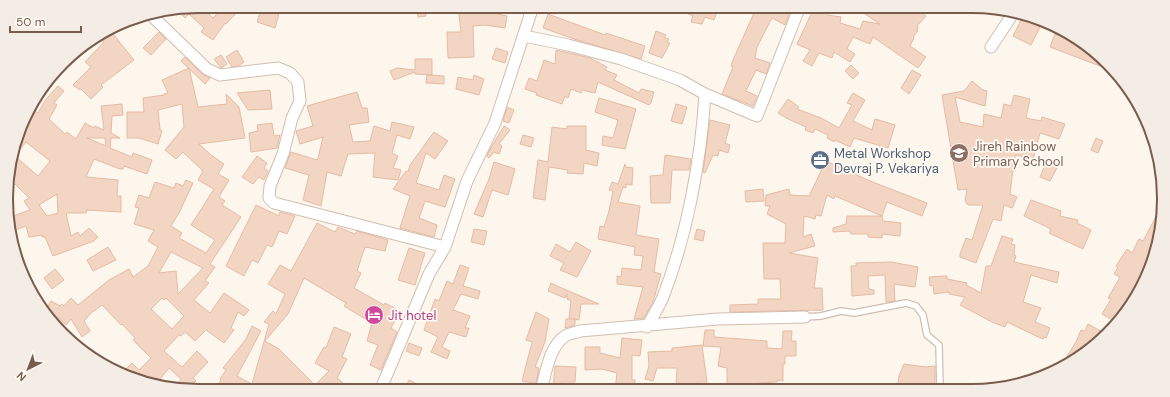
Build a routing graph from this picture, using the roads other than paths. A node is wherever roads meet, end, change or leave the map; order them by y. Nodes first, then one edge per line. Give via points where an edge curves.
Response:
1 (531, 13) edge
2 (797, 13) edge
3 (1010, 17) edge
4 (154, 18) edge
5 (524, 36) junction
6 (991, 47) dead end
7 (705, 94) junction
8 (445, 247) junction
9 (805, 317) joint
10 (647, 327) junction
11 (383, 384) edge
12 (543, 384) edge
13 (940, 384) edge

1 - 5 street
2 - 7 street via 757,116
3 - 6 street
4 - 8 street via 207,69 220,75 278,68 290,73 298,82 300,101 270,186 268,198 274,203
5 - 7 street via 568,44 621,60 680,80
5 - 8 street via 495,123 467,181
7 - 10 street via 704,119 683,232 663,299
8 - 11 street via 429,274
9 - 10 street via 718,319
9 - 13 lane via 841,311 854,313 906,303 916,306 923,315 927,335 939,345
10 - 12 street via 580,331 565,336 555,348

